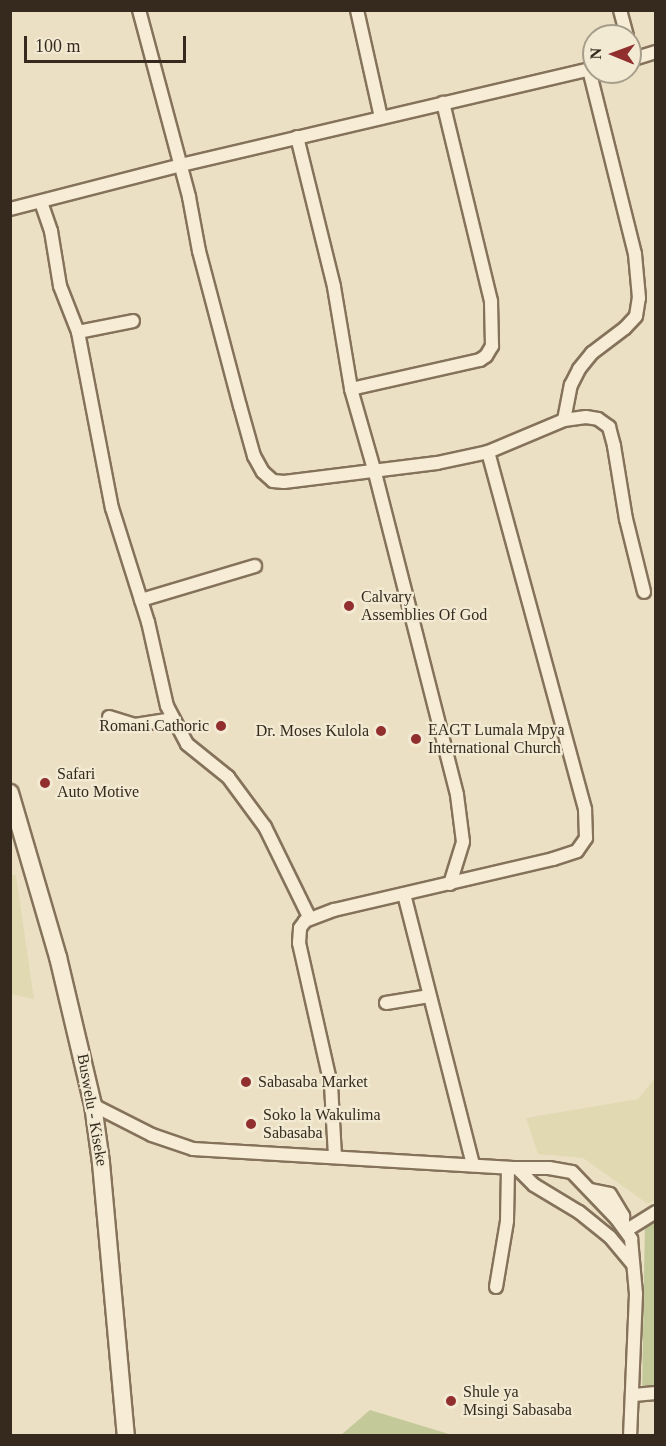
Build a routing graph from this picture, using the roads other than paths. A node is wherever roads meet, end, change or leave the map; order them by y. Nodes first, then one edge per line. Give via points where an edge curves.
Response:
1 (140, 10) edge
2 (357, 10) edge
3 (582, 71) edge
4 (595, 84) edge
5 (443, 103) junction
6 (381, 117) junction
7 (297, 137) junction
8 (181, 165) junction
9 (41, 202) junction
10 (10, 209) edge
11 (133, 321) dead end
12 (78, 332) junction
13 (351, 389) junction
14 (564, 420) junction
15 (488, 452) junction
16 (374, 469) junction
17 (255, 566) dead end
18 (644, 592) dead end
19 (141, 600) junction
20 (109, 717) dead end
21 (172, 719) junction
22 (10, 793) edge
23 (450, 884) junction
24 (404, 894) junction
25 (309, 917) junction
26 (429, 996) junction
27 (386, 1003) dead end
28 (93, 1105) junction
29 (335, 1156) junction
30 (473, 1165) junction
31 (512, 1168) junction
32 (656, 1212) edge
33 (625, 1228) junction
34 (635, 1266) junction
35 (496, 1287) dead end
36 (656, 1393) edge
37 (634, 1395) junction
38 (126, 1436) edge
39 (630, 1436) edge

1 - 8 street
2 - 6 street
3 - 5 street
4 - 14 street via 635,254 639,298 636,316 579,369 571,385
5 - 6 street
5 - 13 street via 490,301 492,346 480,360
6 - 7 street
7 - 8 street
7 - 13 street via 332,278
8 - 9 street
8 - 16 street via 199,251 260,469 277,483
9 - 10 street
9 - 12 street via 51,231 60,286
11 - 12 street
12 - 19 street via 112,508
13 - 16 street
14 - 15 street
14 - 18 street via 598,419 609,428
15 - 16 street via 437,463
15 - 23 street via 585,808 586,838 577,851
16 - 23 street via 462,823 461,850
17 - 19 street
19 - 21 street
20 - 21 street via 135,725
21 - 25 street via 187,744 228,777 265,827
22 - 28 main road, Buswelu - Kiseke via 58,957
23 - 24 street
24 - 25 street
24 - 26 street
25 - 29 street via 299,938 331,1085
26 - 27 street
26 - 30 street
28 - 29 street via 152,1135 194,1149
28 - 38 main road, Buswelu - Kiseke
29 - 30 street
30 - 31 street
31 - 33 street via 572,1172
31 - 34 street via 579,1212 610,1237
31 - 35 street
32 - 33 street
33 - 34 street
34 - 37 street
36 - 37 street
37 - 39 street

